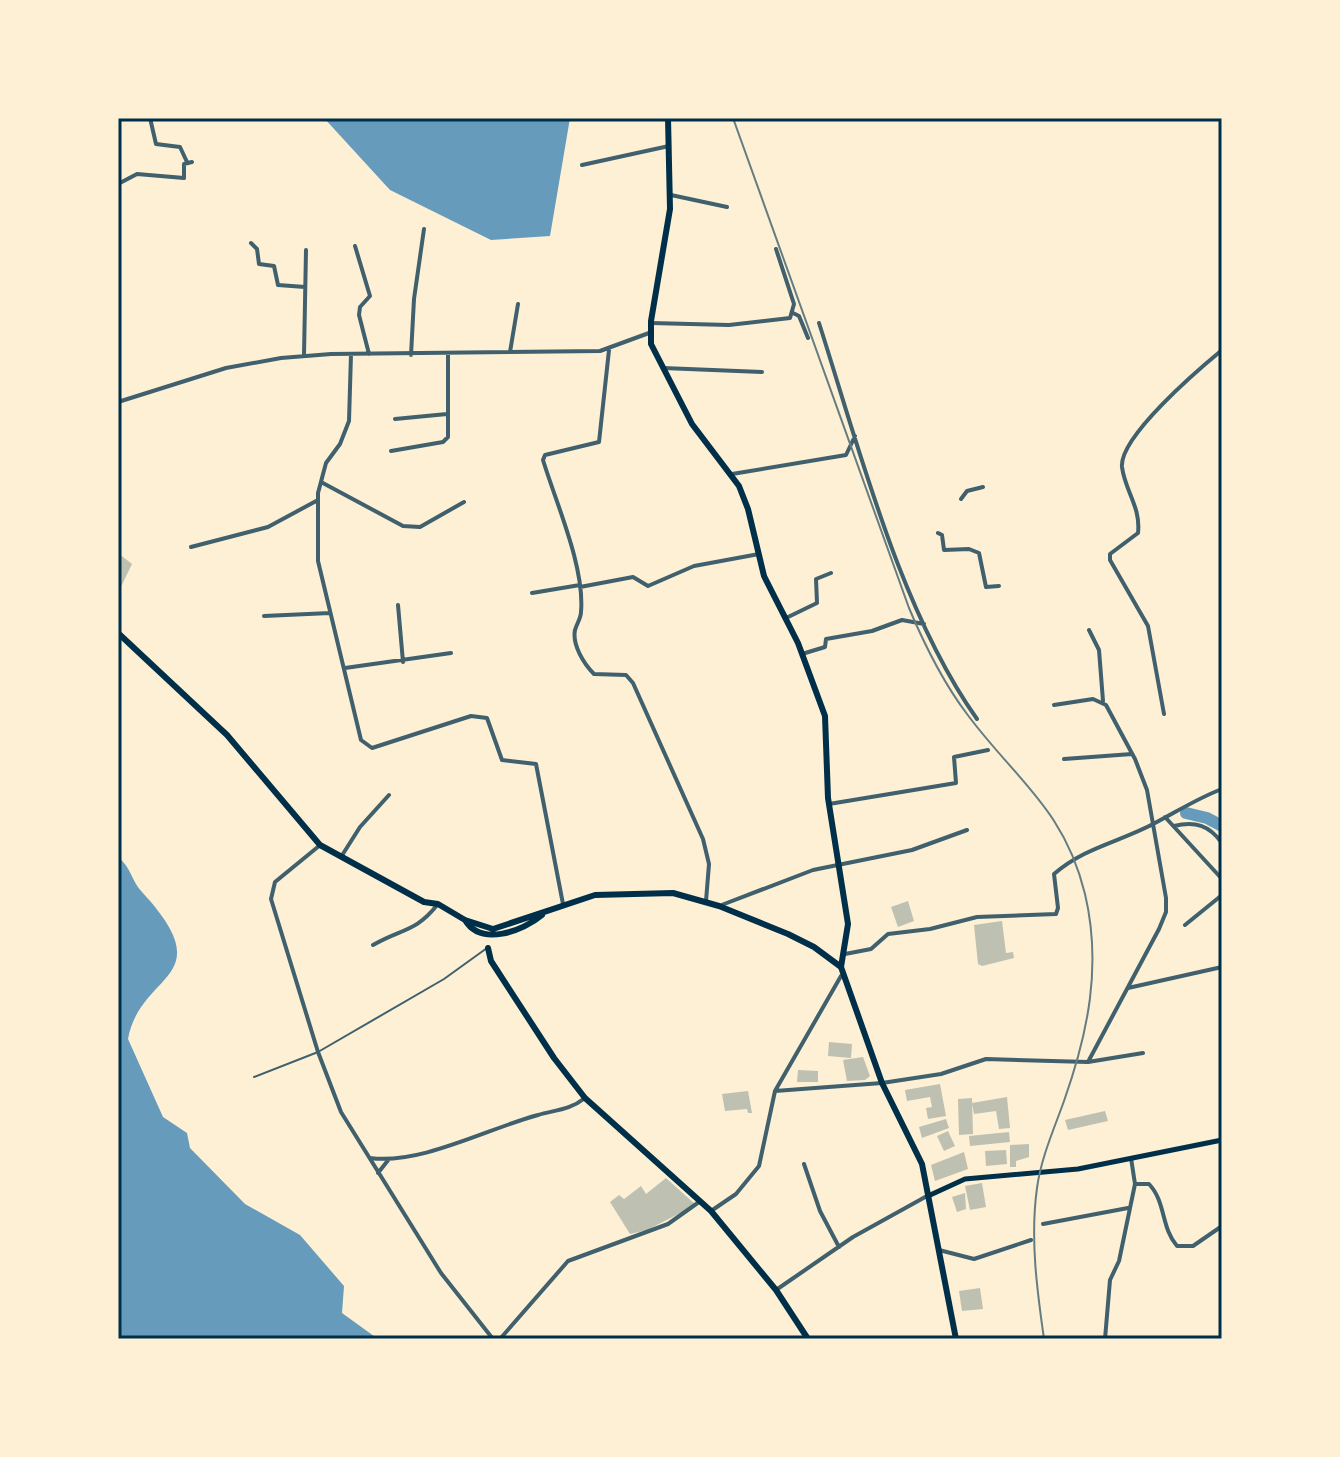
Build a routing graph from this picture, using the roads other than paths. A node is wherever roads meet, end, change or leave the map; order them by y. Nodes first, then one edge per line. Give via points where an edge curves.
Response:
1 (150, 118) edge
2 (668, 118) edge
3 (670, 146) junction
4 (582, 165) dead end
5 (118, 184) edge
6 (671, 195) junction
7 (727, 207) dead end
8 (424, 229) dead end
9 (251, 243) dead end
10 (355, 246) dead end
11 (776, 249) dead end
12 (306, 250) dead end
13 (305, 287) junction
14 (518, 304) dead end
15 (793, 313) junction
16 (651, 323) junction
17 (819, 323) dead end
18 (649, 333) junction
19 (808, 338) dead end
20 (609, 350) junction
21 (1222, 350) edge
22 (510, 352) junction
23 (448, 353) junction
24 (351, 354) junction
25 (369, 354) junction
26 (304, 355) junction
27 (411, 355) junction
28 (661, 368) junction
29 (762, 372) dead end
30 (118, 402) edge
31 (447, 414) junction
32 (395, 419) dead end
33 (855, 436) junction
34 (391, 451) dead end
35 (732, 474) junction
36 (321, 482) junction
37 (983, 487) dead end
38 (961, 499) dead end
39 (318, 500) junction
40 (464, 502) dead end
41 (938, 533) dead end
42 (191, 547) dead end
43 (759, 554) junction
44 (831, 573) dead end
45 (580, 586) junction
46 (999, 586) dead end
47 (532, 593) dead end
48 (398, 605) dead end
49 (330, 613) junction
50 (264, 616) dead end
51 (786, 618) junction
52 (924, 624) junction
53 (1089, 630) dead end
54 (118, 633) edge
55 (451, 653) dead end
56 (802, 654) junction
57 (403, 662) junction
58 (345, 668) junction
59 (1103, 703) junction
60 (1054, 705) dead end
61 (1164, 714) dead end
62 (977, 719) dead end
63 (988, 750) dead end
64 (1132, 754) junction
65 (1064, 759) dead end
66 (1222, 789) edge
67 (389, 795) dead end
68 (829, 804) junction
69 (1165, 817) junction
70 (1154, 824) junction
71 (1174, 826) junction
72 (967, 830) dead end
73 (1222, 843) edge
74 (320, 845) junction
75 (341, 857) junction
76 (841, 865) junction
77 (1222, 879) edge
78 (1222, 895) edge
79 (706, 901) junction
80 (438, 904) junction
81 (564, 905) junction
82 (719, 906) junction
83 (1185, 925) dead end
84 (373, 945) dead end
85 (488, 948) joint
86 (845, 954) junction
87 (841, 967) junction
88 (1222, 967) edge
89 (841, 976) junction
90 (1128, 988) junction
91 (318, 1052) junction
92 (1143, 1053) dead end
93 (1088, 1062) junction
94 (254, 1077) dead end
95 (882, 1083) junction
96 (775, 1091) junction
97 (585, 1098) junction
98 (1222, 1140) edge
99 (369, 1158) junction
100 (1131, 1158) junction
101 (389, 1159) junction
102 (804, 1164) dead end
103 (378, 1173) junction
104 (1135, 1184) junction
105 (928, 1196) junction
106 (701, 1201) junction
107 (1128, 1208) junction
108 (711, 1211) junction
109 (1043, 1224) dead end
110 (1222, 1226) edge
111 (1031, 1240) dead end
112 (839, 1247) junction
113 (939, 1250) junction
114 (776, 1290) junction
115 (493, 1339) edge
116 (500, 1339) edge
117 (808, 1339) edge
118 (956, 1339) edge
119 (1105, 1339) edge

1 - 5 street via 156,144 180,147 190,162 184,164 184,178 137,174
2 - 3 main road
3 - 4 street
3 - 6 main road
6 - 7 street
6 - 16 main road
8 - 27 street
9 - 13 street via 259,264 274,266 278,285
10 - 25 street via 370,296 359,309
11 - 15 street
12 - 13 street
13 - 26 street
14 - 22 street
15 - 16 street via 781,321 755,324
15 - 19 street
16 - 18 main road
17 - 33 street
18 - 20 street
18 - 28 main road
20 - 22 street
20 - 45 street via 599,442 545,455 543,460
21 - 61 street via 1161,407 1123,456 1139,514 1138,533 1110,554 1110,560 1148,626
22 - 23 street
23 - 27 street
23 - 31 street
24 - 25 street
24 - 26 street
24 - 36 street via 349,421
25 - 27 street
26 - 30 street via 226,368
28 - 29 street
28 - 35 main road via 692,424
31 - 32 street
31 - 34 street via 448,437 443,442
33 - 35 street via 846,455
33 - 52 street
35 - 43 main road
36 - 39 street
36 - 40 street via 403,526 420,527
37 - 38 street via 967,491
39 - 42 street via 268,527
39 - 49 street via 318,561
41 - 46 street via 944,550 979,553 986,587
43 - 45 street via 694,566 648,586 633,577
43 - 51 main road
44 - 51 street via 816,579 817,603
45 - 47 street
45 - 79 street via 581,614 575,632 580,653 594,674 626,675 633,683 703,839 709,864
48 - 57 street
49 - 50 street
49 - 58 street
51 - 56 main road
52 - 56 street via 895,622 826,639 825,647
52 - 62 street via 942,665
53 - 59 street via 1099,650
54 - 74 main road via 227,735
55 - 57 street
56 - 68 main road via 825,716
57 - 58 street
58 - 81 street via 355,725 367,747 481,715 487,718 502,760 536,764
59 - 60 street via 1093,699
59 - 64 street
63 - 68 street via 954,757 956,783
64 - 65 street
64 - 70 street
66 - 69 street
67 - 75 street
68 - 76 main road
69 - 70 street
69 - 71 street
70 - 86 street via 1073,857 1054,874 1056,914 977,917 888,934 871,949
70 - 90 street via 1166,912
71 - 73 street via 1201,825
71 - 77 street
72 - 76 street via 929,846
74 - 75 main road
74 - 91 street via 275,882 271,899
75 - 80 main road via 424,902
76 - 82 street via 789,877
76 - 86 main road via 848,924
78 - 83 street
79 - 81 main road via 673,893 605,893
79 - 82 main road
80 - 81 main road via 493,929
80 - 84 street via 417,927
82 - 87 main road via 800,940
85 - 91 lane
85 - 97 main road via 491,961
86 - 87 main road
87 - 89 main road
88 - 90 street
89 - 95 main road
89 - 96 street
90 - 93 street
91 - 94 lane
91 - 99 street via 341,1112
92 - 93 street
93 - 95 street via 986,1059 941,1074
95 - 96 street
95 - 105 main road via 911,1137
96 - 108 street via 759,1166 736,1194
97 - 101 street via 571,1108 481,1137
97 - 106 main road
98 - 100 main road
99 - 101 street
99 - 103 street
100 - 104 street
100 - 105 main road via 1049,1173 965,1179
101 - 103 street
102 - 112 street
103 - 115 street via 441,1273
104 - 107 street
104 - 110 street via 1149,1184 1156,1191 1177,1246 1193,1246
105 - 112 street
105 - 113 main road
106 - 108 main road
106 - 116 street via 668,1224 568,1261
107 - 109 street
107 - 119 street via 1119,1261 1110,1280
108 - 114 main road
111 - 113 street via 974,1259
112 - 114 street
113 - 118 main road
114 - 117 main road

